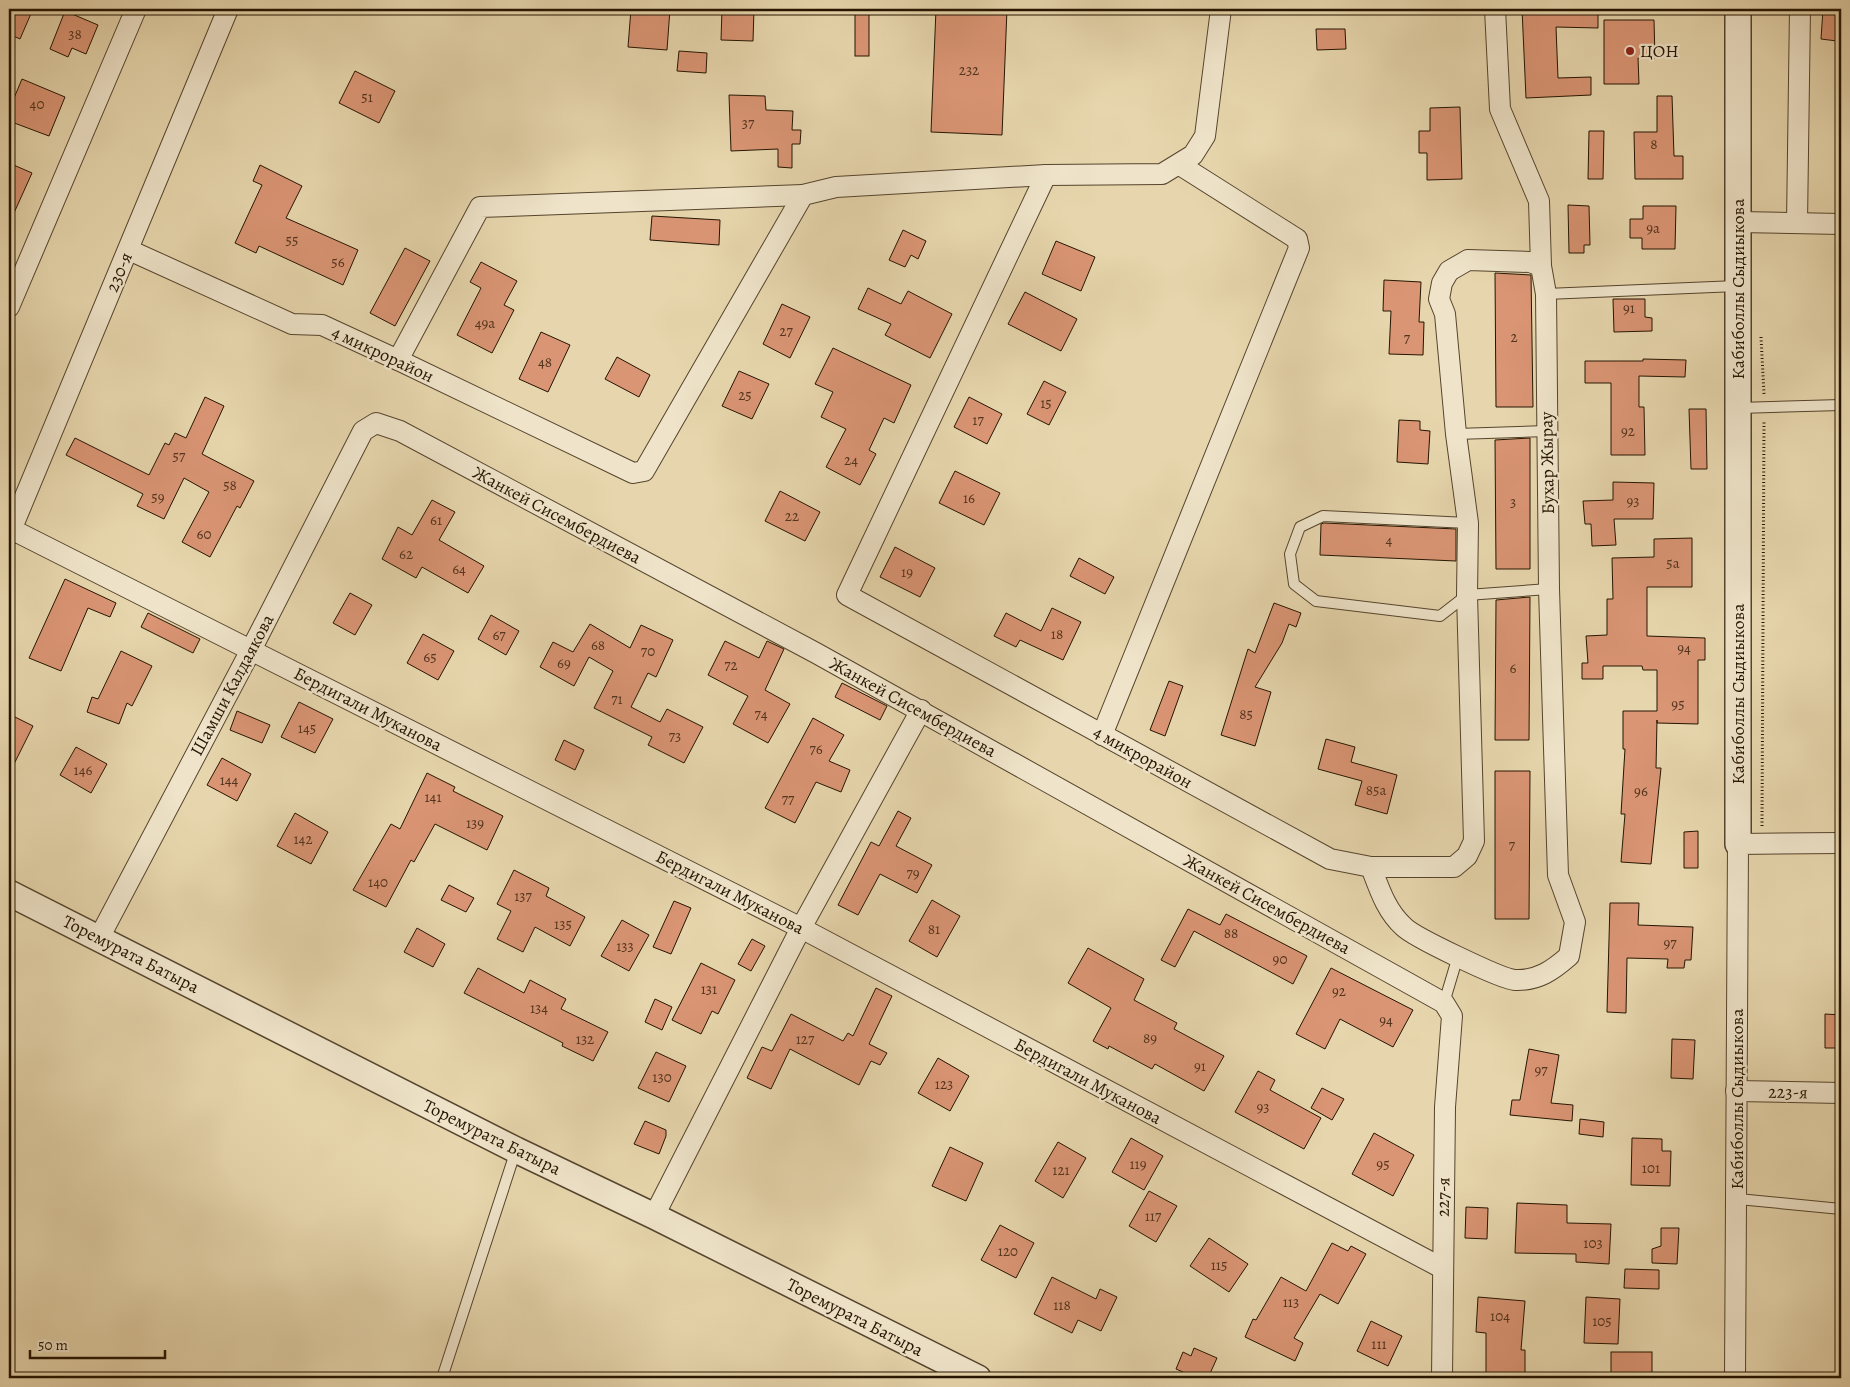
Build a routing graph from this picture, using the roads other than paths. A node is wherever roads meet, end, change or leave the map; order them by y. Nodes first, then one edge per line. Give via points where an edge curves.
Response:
1 (136, 9) edge
2 (228, 9) edge
3 (1221, 9) edge
4 (1495, 9) edge
5 (1738, 9) edge
6 (1800, 9) edge
7 (1180, 164) junction
8 (1046, 175) junction
9 (803, 195) junction
10 (1738, 222) junction
11 (1797, 223) junction
12 (1841, 224) edge
13 (129, 250) junction
14 (1540, 266) junction
15 (1738, 286) junction
16 (1546, 294) junction
17 (9, 307) edge
18 (398, 360) junction
19 (1841, 404) edge
20 (1738, 408) junction
21 (363, 431) joint
22 (1547, 431) junction
23 (1456, 434) junction
24 (1468, 523) junction
25 (10, 532) edge
26 (1549, 589) junction
27 (1467, 595) junction
28 (251, 650) junction
29 (920, 710) junction
30 (1102, 735) junction
31 (1841, 843) edge
32 (1738, 844) junction
33 (1371, 867) junction
34 (9, 893) edge
35 (800, 928) junction
36 (99, 938) junction
37 (1458, 956) junction
38 (1448, 1009) junction
39 (1736, 1091) junction
40 (1841, 1093) edge
41 (516, 1150) junction
42 (1738, 1199) junction
43 (1841, 1209) edge
44 (654, 1216) junction
45 (1442, 1268) junction
46 (442, 1378) edge
47 (978, 1378) edge
48 (1442, 1378) edge
49 (1735, 1378) edge

1 - 17 street
2 - 13 street, 230-я
3 - 7 street via 1205,136 1193,155
4 - 14 street, Бухар Жырау via 1500,109 1539,201
5 - 10 street, Кабиболлы Сыдиыкова
6 - 11 street
7 - 8 street via 1162,174
7 - 30 street via 1297,239 1299,248
8 - 9 street via 836,188
8 - 30 street, 4 микрорайон via 847,595
9 - 18 street via 480,207
9 - 18 street, 4 микрорайон via 644,472 633,473
10 - 11 street
10 - 15 street, Кабиболлы Сыдиыкова
11 - 12 street
13 - 18 street, 4 микрорайон via 292,324 322,325
13 - 25 street, 230-я
14 - 16 street, Бухар Жырау
14 - 23 street via 1530,262 1468,260 1449,271 1442,283 1439,300 1446,314
15 - 16 lane
15 - 20 street, Кабиболлы Сыдиыкова
16 - 22 street, Бухар Жырау
19 - 20 lane
20 - 32 street, Кабиболлы Сыдиыкова
21 - 28 street, Шамши Калдаякова
21 - 29 street, Жанкей Сисембердиева via 376,424 400,431
22 - 23 lane
22 - 26 street, Бухар Жырау
23 - 24 street
24 - 27 street
24 - 27 lane via 1323,516 1300,527 1290,554 1294,584 1316,601 1440,616
25 - 28 street, Бердигали Муканова
26 - 27 lane
26 - 37 street, Бухар Жырау via 1558,875 1575,922 1569,956 1548,974 1514,980
27 - 33 street, 4 микрорайон via 1474,841 1467,856 1454,867
28 - 35 street, Бердигали Муканова
28 - 36 street, Шамши Калдаякова
29 - 35 street
29 - 38 street, Жанкей Сисембердиева
30 - 33 street, 4 микрорайон via 1330,859
31 - 32 street
32 - 39 street, Кабиболлы Сыдиыкова
33 - 37 street via 1387,907 1404,928
34 - 36 street, Торемурата Батыра
35 - 44 street
35 - 45 street, Бердигали Муканова
36 - 41 street, Торемурата Батыра
37 - 38 lane
38 - 45 street, 227-я
39 - 40 street, 223-я
39 - 42 street, Кабиболлы Сыдиыкова
41 - 44 street, Торемурата Батыра
41 - 46 lane
42 - 43 lane
42 - 49 street, Кабиболлы Сыдиыкова
44 - 47 street, Торемурата Батыра
45 - 48 street, 227-я

